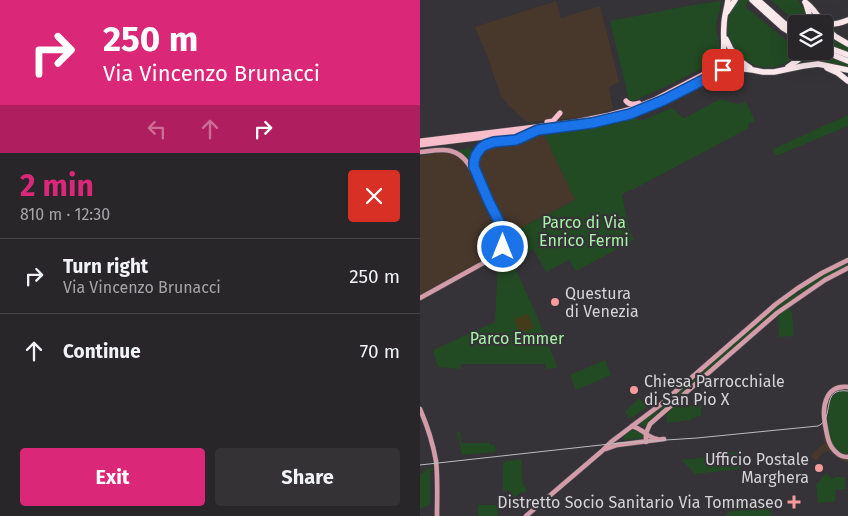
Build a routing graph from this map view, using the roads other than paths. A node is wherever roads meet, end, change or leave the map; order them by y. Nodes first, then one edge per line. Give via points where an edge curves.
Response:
1 (728, 0) edge
2 (735, 0) edge
3 (752, 0) edge
4 (758, 0) edge
5 (805, 2) edge
6 (726, 14) junction
7 (809, 15) edge
8 (813, 15) edge
9 (848, 20) edge
10 (788, 26) edge
11 (788, 31) edge
12 (833, 34) edge
13 (724, 35) junction
14 (848, 44) edge
15 (833, 50) edge
16 (833, 55) edge
17 (848, 56) edge
18 (798, 60) edge
19 (848, 61) edge
20 (812, 64) junction
21 (753, 70) junction
22 (784, 70) junction
23 (848, 70) edge
24 (708, 72) joint
25 (717, 73) joint
26 (848, 80) edge
27 (656, 99) junction
28 (626, 101) dead end
29 (560, 113) dead end
30 (537, 128) junction
31 (513, 140) joint
32 (420, 141) edge
33 (420, 145) edge
34 (420, 152) edge
35 (488, 200) junction
36 (846, 261) edge
37 (847, 269) edge
38 (798, 288) junction
39 (802, 294) junction
40 (420, 298) edge
41 (848, 387) edge
42 (420, 409) edge
43 (632, 426) junction
44 (625, 432) junction
45 (646, 433) junction
46 (646, 442) junction
47 (623, 444) junction
48 (602, 451) junction
49 (848, 457) edge
50 (437, 516) edge
51 (526, 516) edge

1 - 6 highway
2 - 6 highway
3 - 11 highway
4 - 10 highway
5 - 7 highway
5 - 8 highway
5 - 9 highway via 820,20 835,24
6 - 13 highway
12 - 14 highway
13 - 21 highway via 737,59
13 - 24 highway via 722,56
15 - 17 highway
16 - 19 highway
18 - 22 highway
20 - 22 highway
20 - 23 highway
20 - 26 highway via 830,69
21 - 22 highway via 768,73
21 - 25 highway via 736,68
24 - 27 main road
25 - 30 main road via 630,114 592,123
27 - 28 main road via 634,104
27 - 30 main road via 609,115
29 - 30 main road via 552,122 540,124
30 - 31 main road
30 - 32 main road
30 - 33 main road
31 - 35 street via 485,145 476,155 474,167
34 - 35 street via 444,150 462,156
35 - 40 street via 505,236 506,247 498,255
36 - 37 street
36 - 38 street
37 - 39 street
38 - 39 street via 798,293
38 - 43 street
39 - 45 street via 661,414
41 - 49 street via 840,387 829,394 824,415 831,447 840,456
42 - 50 street via 436,460
43 - 44 street
43 - 45 street
44 - 47 street
44 - 48 street
45 - 46 street
45 - 46 street via 653,438 664,439
46 - 47 street
47 - 48 street
48 - 51 street

